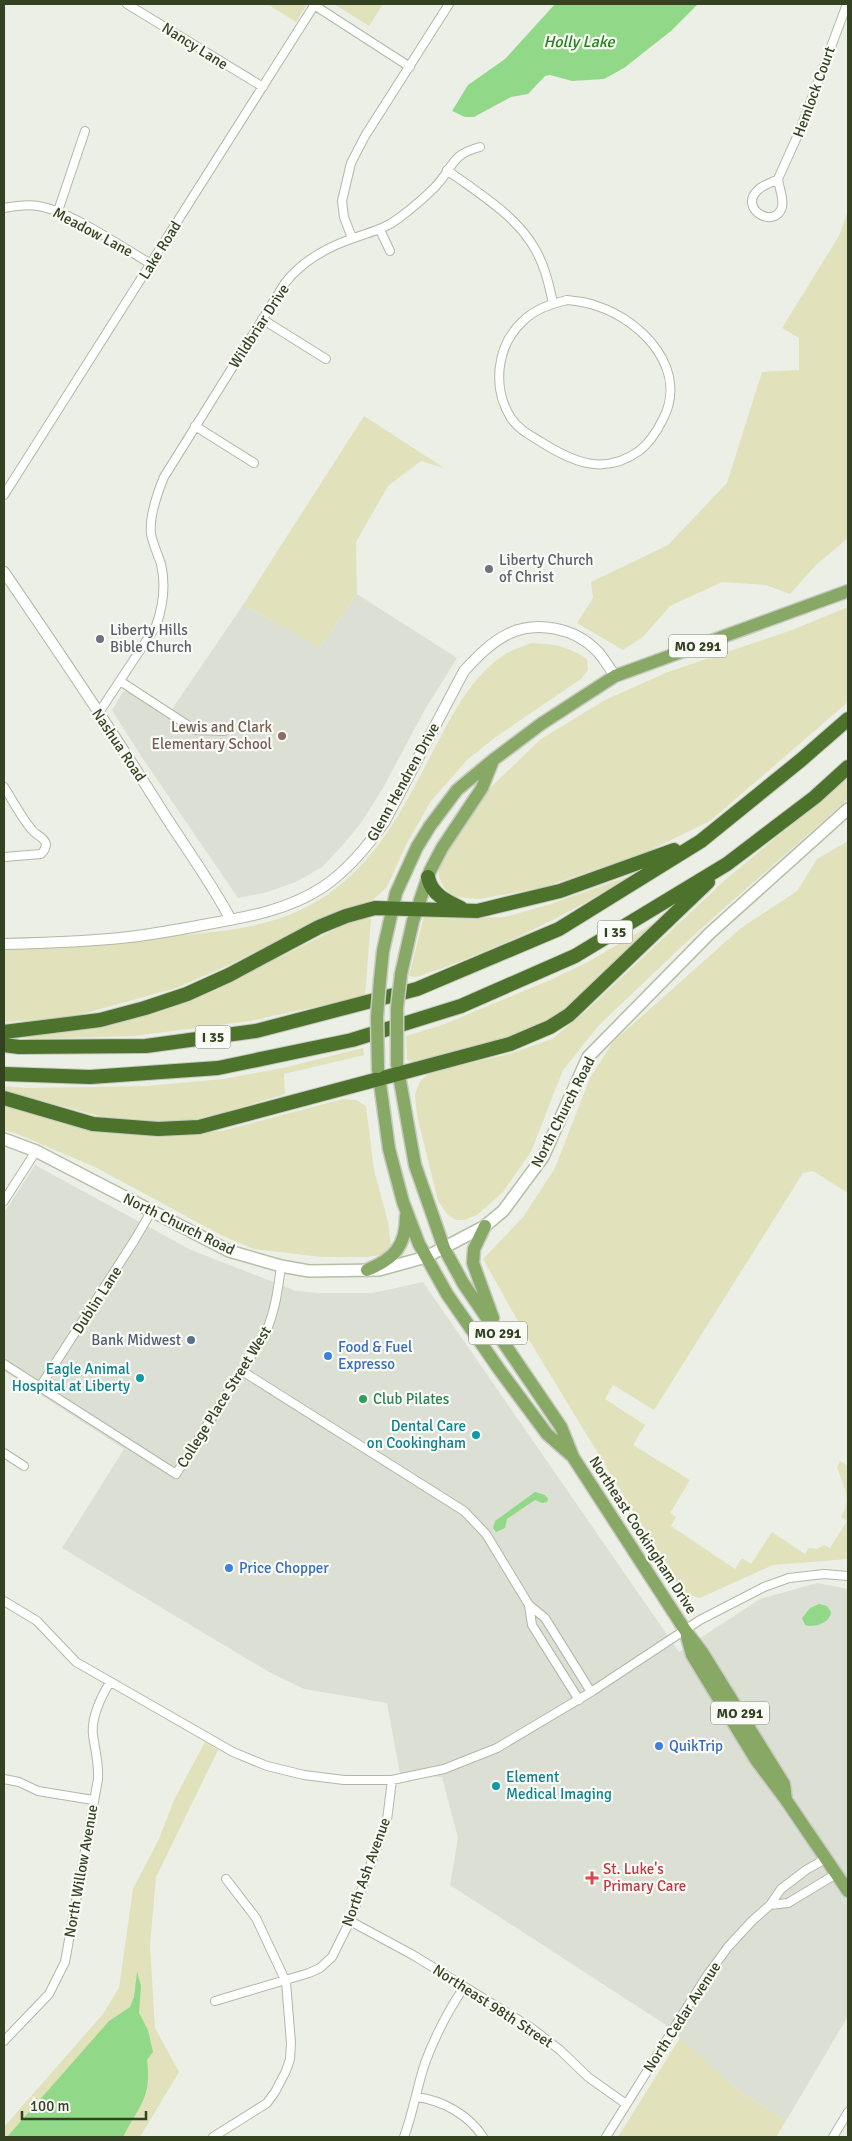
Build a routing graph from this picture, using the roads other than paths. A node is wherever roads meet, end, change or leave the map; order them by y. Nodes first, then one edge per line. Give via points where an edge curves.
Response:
1 (127, 4) edge
2 (315, 4) edge
3 (450, 4) edge
4 (847, 4) edge
5 (410, 67) junction
6 (263, 87) junction
7 (85, 132) dead end
8 (480, 147) dead end
9 (447, 170) junction
10 (778, 179) junction
11 (4, 208) edge
12 (58, 211) junction
13 (380, 230) junction
14 (352, 238) junction
15 (390, 251) dead end
16 (152, 264) junction
17 (554, 303) junction
18 (262, 319) junction
19 (326, 359) dead end
20 (194, 426) junction
21 (254, 463) dead end
22 (4, 495) edge
23 (4, 572) edge
24 (848, 591) edge
25 (615, 676) junction
26 (120, 680) junction
27 (98, 714) junction
28 (848, 719) edge
29 (224, 731) dead end
30 (493, 760) junction
31 (848, 767) edge
32 (4, 787) edge
33 (848, 809) edge
34 (701, 841) junction
35 (4, 857) edge
36 (727, 864) junction
37 (428, 877) junction
38 (393, 907) junction
39 (417, 908) junction
40 (466, 910) junction
41 (231, 920) junction
42 (4, 944) edge
43 (4, 1032) edge
44 (4, 1045) edge
45 (397, 1067) junction
46 (379, 1073) junction
47 (4, 1074) edge
48 (4, 1098) edge
49 (4, 1139) edge
50 (36, 1150) junction
51 (4, 1201) edge
52 (406, 1208) junction
53 (151, 1212) junction
54 (485, 1226) junction
55 (444, 1248) junction
56 (426, 1258) junction
57 (281, 1266) junction
58 (367, 1270) junction
59 (500, 1336) junction
60 (4, 1364) edge
61 (242, 1370) junction
62 (40, 1387) junction
63 (4, 1453) edge
64 (573, 1457) junction
65 (24, 1466) dead end
66 (848, 1576) edge
67 (4, 1601) edge
68 (529, 1604) junction
69 (684, 1630) junction
70 (110, 1682) junction
71 (591, 1692) junction
72 (579, 1700) junction
73 (4, 1779) edge
74 (392, 1780) junction
75 (93, 1800) junction
76 (826, 1859) junction
77 (836, 1874) junction
78 (226, 1879) dead end
79 (848, 1891) edge
80 (770, 1906) junction
81 (350, 1921) junction
82 (286, 1982) junction
83 (464, 1988) junction
84 (215, 2001) dead end
85 (4, 2041) edge
86 (416, 2098) junction
87 (626, 2104) junction
88 (848, 2112) edge
89 (213, 2137) edge
90 (404, 2137) edge
91 (483, 2137) edge
92 (606, 2137) edge
93 (833, 2137) edge

1 - 6 street, Nancy Lane
2 - 5 street
2 - 6 street, Lake Road
3 - 5 street
4 - 10 street, Hemlock Court
5 - 14 street via 360,144 350,168 342,201
6 - 16 street, Lake Road
7 - 12 street
8 - 9 street, Wildbriar Drive via 464,151
9 - 13 street, Wildbriar Drive via 428,193 399,219
9 - 17 street via 513,220 535,248
10 - 10 street via 753,196 754,210 762,216 772,216 781,210 783,200
11 - 12 street, Meadow Lane via 31,205
12 - 16 street, Meadow Lane
13 - 14 street, Wildbriar Drive
13 - 15 street
14 - 18 street, Wildbriar Drive via 322,251 300,267 285,283
16 - 22 street, Lake Road
17 - 17 street via 538,310 516,328 500,360 498,383 511,418 529,434 573,460 597,465 631,456 657,430 669,409 670,380 663,360 652,341 605,309 567,300
18 - 19 street
18 - 20 street, Wildbriar Drive
20 - 21 street
20 - 26 street, Wildbriar Drive via 164,477 154,507 151,534 164,587 160,617
23 - 27 street, Nashua Road
24 - 25 main road, MO 291
25 - 30 main road, MO 291
25 - 41 street, Glenn Hendren Drive via 586,641 560,629 526,629 494,642 464,671 385,821 356,858 324,886 301,900
26 - 27 street, Wildbriar Drive
26 - 29 street via 195,730
27 - 41 street, Nashua Road via 219,896
28 - 34 highway, I 35
30 - 37 main road, MO 291 via 482,788 442,848
30 - 38 main road, MO 291 via 457,790 430,826 401,882
31 - 36 highway, I 35
32 - 35 street via 27,823 46,844 41,854
33 - 54 main road, North Church Road via 710,933 588,1057 543,1157 503,1211
34 - 40 highway via 560,891 477,911
34 - 44 highway, I 35 via 559,929 417,989 238,1034 146,1046
36 - 45 highway via 597,990 550,1027 510,1044
36 - 47 highway, I 35 via 575,956 461,1006 352,1040 218,1068 90,1077
37 - 39 main road, MO 291
37 - 40 highway via 432,890
38 - 39 highway
38 - 43 highway via 346,916 195,990 145,1008 100,1020
38 - 46 main road, Northeast Cookingham Drive / MO 291, bridge via 380,980
39 - 40 highway
39 - 45 main road, Northeast Cookingham Drive / MO 291, bridge via 401,974 397,1008
41 - 42 street, Glenn Hendren Drive via 128,938
45 - 46 highway
45 - 55 main road, Northeast Cookingham Drive / MO 291 via 415,1165
46 - 48 highway via 199,1127 158,1130 93,1124
46 - 52 main road, Northeast Cookingham Drive / MO 291 via 389,1149
49 - 50 main road, North Church Road
50 - 51 street
50 - 53 main road, North Church Road
52 - 56 main road, Northeast Cookingham Drive / MO 291
52 - 58 main road via 406,1229 397,1250 380,1265
53 - 57 main road, North Church Road via 229,1251
53 - 62 street, Dublin Lane
54 - 55 main road, North Church Road
54 - 59 main road via 474,1249 473,1262
55 - 56 main road, North Church Road
55 - 59 main road, Northeast Cookingham Drive / MO 291 via 463,1283
56 - 58 main road, North Church Road
56 - 64 main road, Northeast Cookingham Drive / MO 291 via 446,1294 501,1372 547,1434
57 - 58 main road, North Church Road via 309,1271
57 - 61 street, College Place Street West via 272,1319
59 - 64 main road, Northeast Cookingham Drive / MO 291 via 561,1427
60 - 62 street, College Place Street West
61 - 62 street, College Place Street West via 176,1474
61 - 68 street via 464,1511 486,1534
63 - 65 street
64 - 69 main road, Northeast Cookingham Drive / MO 291
66 - 69 street via 824,1574 789,1578 737,1600
67 - 70 street via 37,1621 76,1662
68 - 71 street via 545,1618
68 - 72 street via 532,1625
69 - 71 street
69 - 76 main road, Northeast Cookingham Drive / MO 291 via 692,1655 756,1760
70 - 74 street via 233,1752 267,1766 344,1780
70 - 75 street, North Willow Avenue via 100,1698 93,1733 99,1767
71 - 72 street
72 - 74 street via 497,1748 465,1762 428,1774
73 - 75 street via 38,1791
74 - 81 street, North Ash Avenue via 387,1820
75 - 85 street, North Willow Avenue via 65,1962 49,1994
76 - 77 main road, Northeast Cookingham Drive / MO 291
76 - 80 street, North Cedar Avenue via 781,1889
77 - 79 main road, Northeast Cookingham Drive / MO 291
77 - 80 street, North Cedar Avenue via 788,1904
78 - 82 street via 256,1918
80 - 87 street, North Cedar Avenue via 728,1947 706,1977
81 - 82 street, North Ash Avenue via 332,1957 320,1968
81 - 83 street, Northeast 98th Street via 413,1955
82 - 84 street, North Ash Avenue
82 - 89 street via 292,2043 282,2082 267,2103
83 - 86 street via 452,2004 433,2043
83 - 87 street, Northeast 98th Street via 530,2027 588,2077
86 - 90 street
86 - 91 street via 437,2101 452,2109 466,2118
87 - 92 street, North Cedar Avenue
88 - 93 street

